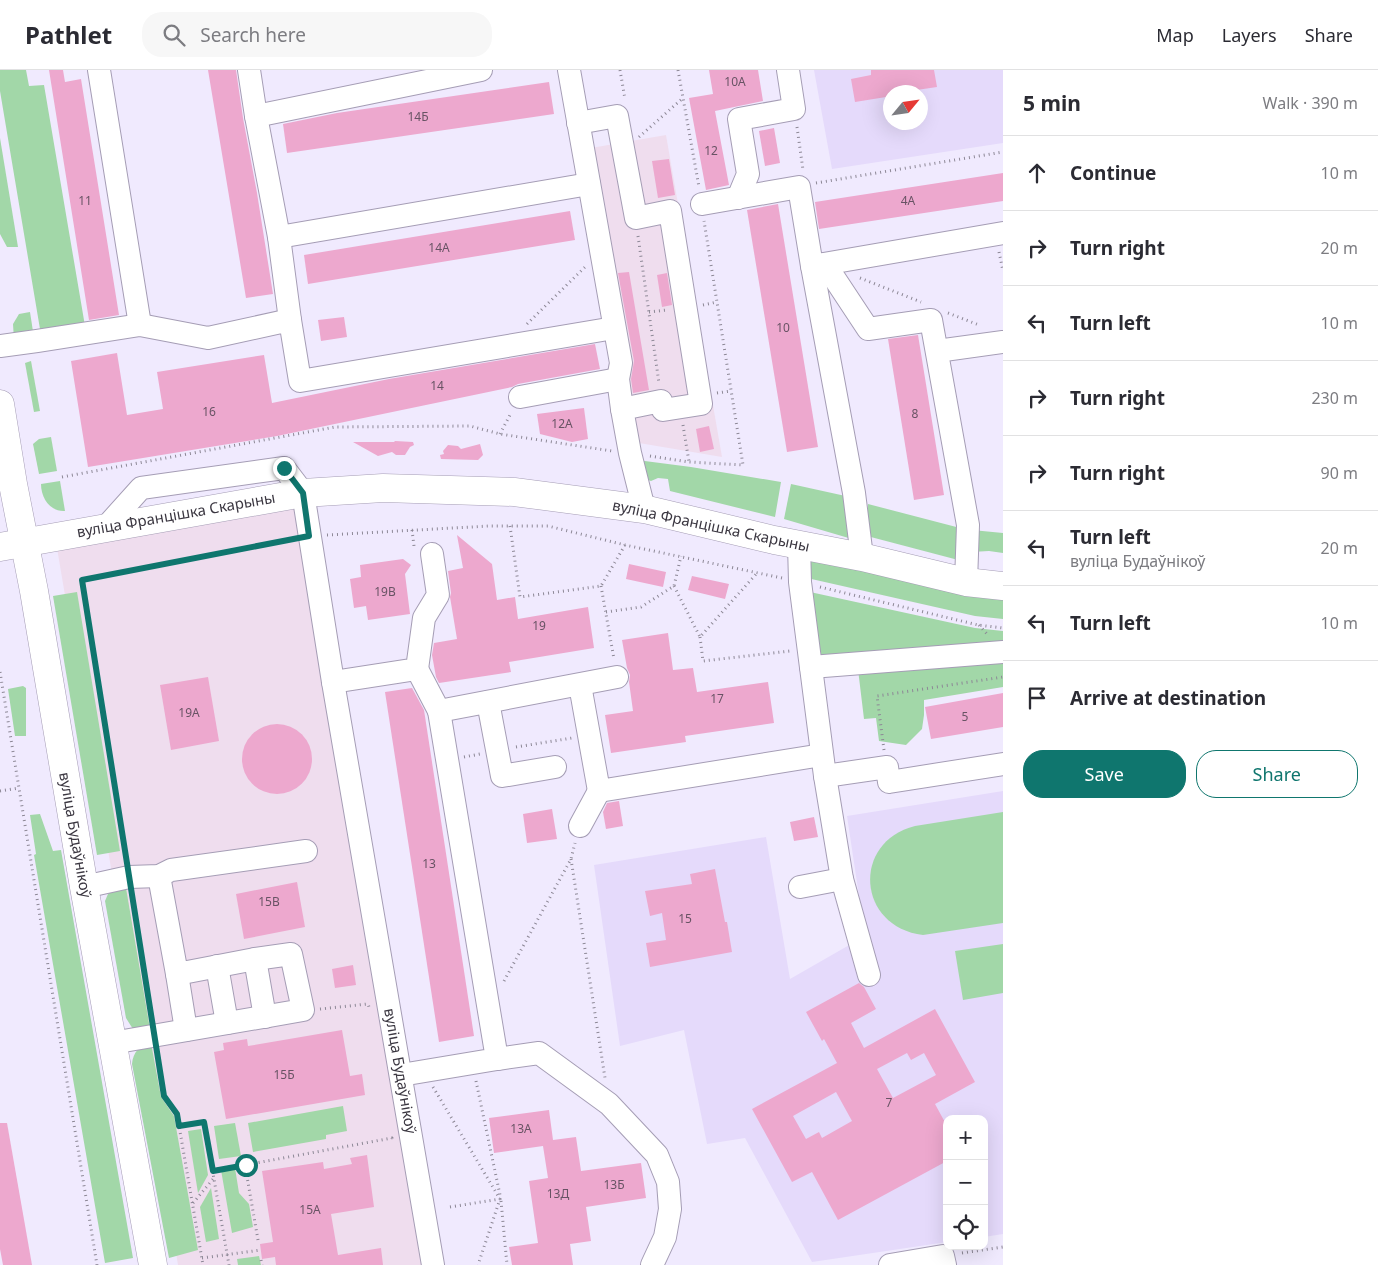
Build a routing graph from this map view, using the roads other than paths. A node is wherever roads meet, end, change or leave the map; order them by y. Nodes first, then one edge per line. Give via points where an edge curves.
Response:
1 (99, 70) edge
2 (249, 70) edge
3 (481, 70) edge
4 (569, 70) edge
5 (788, 70) edge
6 (256, 116) junction
7 (578, 123) junction
8 (589, 184) junction
9 (738, 198) junction
10 (702, 204) road end
11 (1003, 233) edge
12 (279, 237) junction
13 (818, 265) junction
14 (290, 320) junction
15 (140, 325) junction
16 (614, 328) junction
17 (1003, 342) edge
18 (0, 346) edge
19 (937, 351) junction
20 (618, 379) junction
21 (520, 397) road end
22 (0, 404) edge
23 (622, 409) junction
24 (303, 493) junction
25 (644, 509) junction
26 (12, 545) edge
27 (799, 545) junction
28 (432, 554) dead end
29 (862, 557) junction
30 (966, 582) junction
31 (1003, 586) edge
32 (1003, 652) edge
33 (810, 658) junction
34 (417, 669) junction
35 (617, 677) road end
36 (333, 682) junction
37 (580, 685) junction
38 (488, 702) junction
39 (439, 711) junction
40 (1003, 764) edge
41 (824, 766) junction
42 (555, 767) dead end
43 (599, 791) junction
44 (580, 826) road end
45 (306, 851) dead end
46 (158, 876) junction
47 (842, 879) junction
48 (84, 887) junction
49 (800, 887) dead end
50 (255, 959) junction
51 (217, 966) junction
52 (177, 974) junction
53 (869, 976) dead end
54 (265, 1017) junction
55 (227, 1023) junction
56 (186, 1030) junction
57 (112, 1043) junction
58 (498, 1059) junction
59 (401, 1075) junction
60 (944, 1261) edge
61 (153, 1265) edge
62 (432, 1265) edge
63 (652, 1265) edge
64 (890, 1265) edge

1 - 15 street
2 - 6 street
3 - 6 street
4 - 7 street
5 - 9 street via 794,109 739,118 748,174
6 - 12 street
7 - 8 street
7 - 23 street via 617,116 636,218 670,211 701,404
8 - 12 street
8 - 16 street
9 - 10 street
9 - 13 street via 802,186
11 - 13 street
12 - 14 street
13 - 19 street via 868,330 932,320
13 - 29 street
14 - 15 street via 208,338
14 - 16 street via 300,381
15 - 18 street
16 - 20 street via 621,363
17 - 19 street
19 - 30 street via 968,525
20 - 21 street
20 - 23 street
22 - 26 main road, вуліца Будаўнікоў
23 - 25 street
24 - 25 main road, вуліца Францішка Скарыны via 383,488 514,492
24 - 26 main road, вуліца Францішка Скарыны
24 - 36 street, вуліца Будаўнікоў
25 - 27 main road, вуліца Францішка Скарыны
26 - 48 main road, вуліца Будаўнікоў via 34,591
27 - 29 main road, вуліца Францішка Скарыны
27 - 33 street via 800,582
28 - 34 street via 438,595 424,618
29 - 30 main road, вуліца Францішка Скарыны
30 - 31 main road, вуліца Францішка Скарыны
32 - 33 street
33 - 41 street
34 - 36 street
34 - 39 street
35 - 37 street
36 - 59 street, вуліца Будаўнікоў
37 - 38 street
37 - 43 street
38 - 39 street
38 - 42 street via 502,776
39 - 58 street
40 - 41 street via 889,782 887,766
41 - 43 street
41 - 47 street
43 - 44 street
45 - 46 street via 171,870
46 - 48 street
46 - 52 street
47 - 49 street
47 - 53 street
48 - 57 main road, вуліца Будаўнікоў
50 - 51 street
50 - 54 street
50 - 54 street via 291,954 303,1010
51 - 52 street
51 - 55 street
52 - 56 street
54 - 55 street
55 - 56 street
56 - 57 street
57 - 61 main road, вуліца Будаўнікоў
58 - 59 street
58 - 63 street via 539,1053 609,1104 657,1155 668,1182 670,1208 666,1237
59 - 62 street, вуліца Будаўнікоў
60 - 64 street

